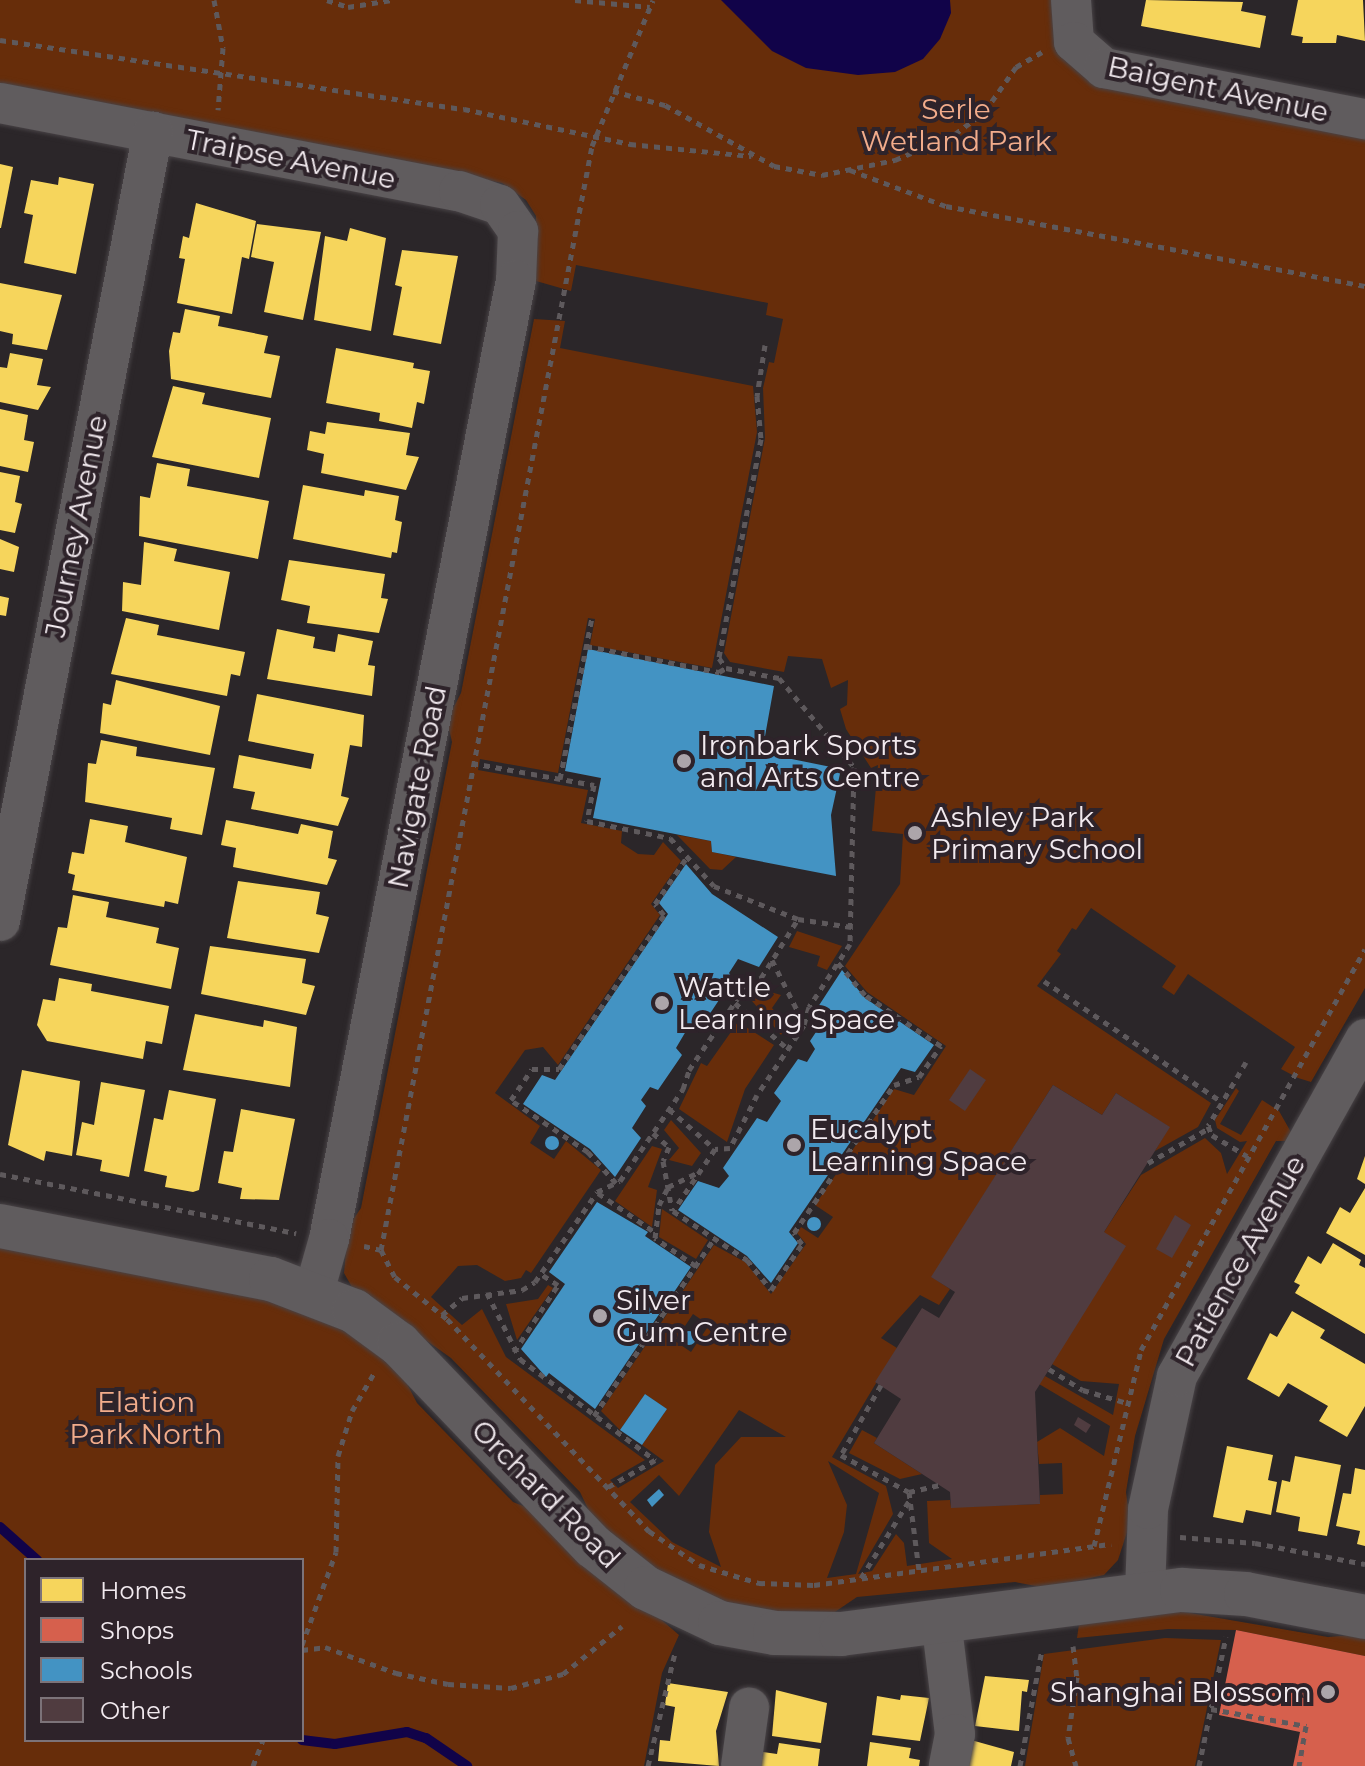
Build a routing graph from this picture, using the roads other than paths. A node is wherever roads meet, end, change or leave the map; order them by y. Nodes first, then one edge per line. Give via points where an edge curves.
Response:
1 (1071, 0) edge
2 (0, 103) edge
3 (1365, 119) edge
4 (153, 132) junction
5 (516, 280) joint
6 (0, 921) edge
7 (1365, 1039) edge
8 (0, 1226) edge
9 (314, 1292) junction
10 (1145, 1592) junction
11 (1365, 1617) edge
12 (941, 1619) junction
13 (749, 1708) dead end
14 (741, 1766) edge
15 (949, 1766) edge

1 - 3 street, Baigent Avenue via 1074,42 1104,68
2 - 4 street, Traipse Avenue
4 - 5 street, Traipse Avenue via 484,197 512,216 518,231
4 - 6 street, Journey Avenue
5 - 9 street, Navigate Road via 329,1239
7 - 10 street, Patience Avenue via 1188,1348 1165,1415 1145,1539
8 - 9 street, Orchard Road
9 - 12 street, Orchard Road via 354,1311 399,1344 594,1547 672,1603 720,1623 775,1633 841,1634
10 - 11 street, Orchard Road via 1224,1592
10 - 12 street, Orchard Road
12 - 15 street via 955,1734
13 - 14 street

